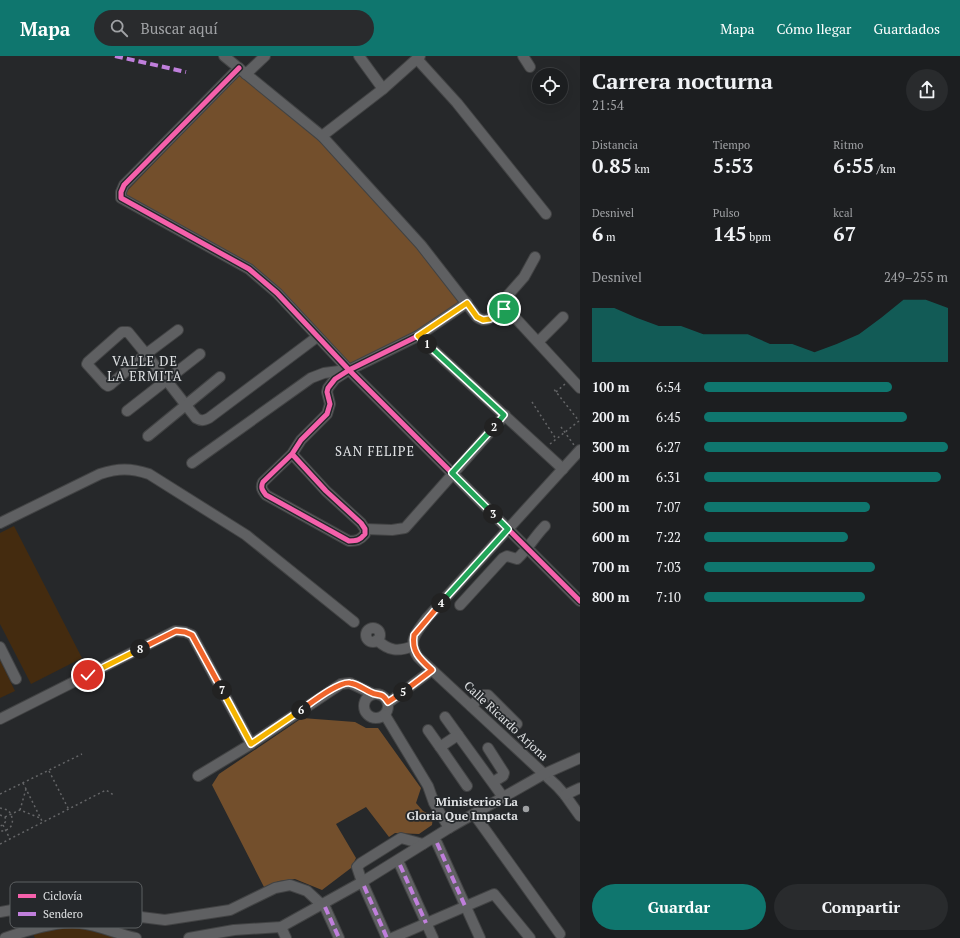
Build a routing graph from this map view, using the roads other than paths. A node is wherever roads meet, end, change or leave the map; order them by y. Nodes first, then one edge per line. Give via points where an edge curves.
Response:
1 (224, 56) edge
2 (265, 56) edge
3 (359, 56) edge
4 (523, 56) edge
5 (418, 57) edge
6 (530, 67) dead end
7 (242, 71) junction
8 (383, 89) junction
9 (322, 136) junction
10 (546, 214) dead end
11 (535, 257) dead end
12 (467, 303) junction
13 (563, 317) dead end
14 (490, 319) junction
15 (178, 330) dead end
16 (418, 336) junction
17 (317, 337) junction
18 (538, 342) junction
19 (146, 354) junction
20 (200, 354) dead end
21 (349, 370) junction
22 (220, 377) dead end
23 (167, 381) junction
24 (580, 388) edge
25 (186, 405) junction
26 (127, 411) dead end
27 (504, 415) junction
28 (148, 436) dead end
29 (579, 451) edge
30 (292, 454) junction
31 (192, 463) dead end
32 (563, 469) junction
33 (452, 473) junction
34 (0, 523) edge
35 (545, 526) dead end
36 (365, 529) junction
37 (508, 529) junction
38 (528, 548) junction
39 (580, 601) edge
40 (460, 605) dead end
41 (414, 646) junction
42 (0, 649) edge
43 (432, 670) junction
44 (16, 679) dead end
45 (373, 694) junction
46 (388, 702) junction
47 (471, 706) junction
48 (385, 715) junction
49 (445, 717) dead end
50 (0, 719) edge
51 (517, 724) dead end
52 (428, 730) dead end
53 (458, 735) junction
54 (251, 744) junction
55 (440, 748) junction
56 (488, 748) dead end
57 (580, 758) edge
58 (544, 774) junction
59 (198, 776) dead end
60 (492, 782) junction
61 (467, 786) dead end
62 (580, 788) edge
63 (565, 794) junction
64 (503, 797) junction
65 (474, 814) junction
66 (580, 816) edge
67 (449, 828) junction
68 (437, 843) dead end
69 (423, 844) junction
70 (400, 865) dead end
71 (363, 884) junction
72 (323, 906) junction
73 (465, 906) junction
74 (10, 910) edge
75 (0, 912) edge
76 (142, 917) edge
77 (426, 923) junction
78 (281, 927) junction
79 (38, 928) edge
80 (100, 928) edge
81 (235, 934) edge
82 (560, 934) dead end
83 (9, 937) edge
84 (136, 938) edge
85 (189, 938) edge
86 (286, 938) edge
87 (339, 938) edge
88 (388, 938) edge
89 (392, 938) edge
90 (433, 938) edge
91 (480, 938) edge
92 (530, 938) edge

1 - 7 street
2 - 7 street
3 - 8 street
4 - 6 street
5 - 8 street
5 - 10 street
7 - 9 street
7 - 17 street via 235,74 124,186 121,198 249,269 277,293
8 - 9 street
9 - 12 street via 421,245
11 - 14 street via 524,277
12 - 14 street via 478,319
12 - 16 street
13 - 18 street
14 - 18 street via 507,309
15 - 19 street
16 - 21 street
16 - 27 street
17 - 21 street
17 - 25 street via 209,418 199,420
18 - 24 street
19 - 19 street via 108,386 87,364 122,332 128,332
19 - 23 street
20 - 23 street
21 - 30 street via 330,384 327,392 330,409 301,440
21 - 31 street via 324,372 311,378
21 - 33 street
22 - 25 street
23 - 25 street
23 - 26 street
25 - 28 street
27 - 32 street
27 - 33 street
29 - 32 street
30 - 36 street
30 - 36 street via 261,485 266,495 349,541 361,540
32 - 37 street
33 - 36 street via 405,528
33 - 37 street
34 - 41 street via 100,474 124,468 137,470 149,474 246,535 361,627 368,640 377,640 391,649 402,650
35 - 38 street
37 - 38 street
37 - 41 street via 427,618 414,635
38 - 39 street
38 - 40 street via 517,559 507,556 503,558
41 - 43 street, Calle Ricardo Arjona via 418,657
42 - 44 street
43 - 46 street
43 - 47 street, Calle Ricardo Arjona
45 - 46 street via 385,697
45 - 48 street via 367,697 364,710 373,718
45 - 54 street via 350,683 341,684
46 - 48 street
47 - 51 street via 483,695 488,695
47 - 58 street, Calle Ricardo Arjona
48 - 67 street via 428,786 434,803
49 - 53 street
50 - 54 street via 176,631 192,635
52 - 55 street
53 - 55 street
53 - 60 street
54 - 59 street
55 - 61 street
56 - 60 street via 504,773
57 - 58 street
58 - 63 street, Calle Ricardo Arjona
58 - 64 street
60 - 64 street
62 - 63 street
63 - 66 street, Calle Ricardo Arjona
64 - 65 street
65 - 67 street
65 - 82 street
67 - 69 street
68 - 73 street
69 - 71 street
69 - 71 street via 401,838 361,863 357,867
70 - 77 street
71 - 72 street
71 - 88 street
72 - 76 street via 307,891 290,885 275,888 230,910 165,920
72 - 78 street
72 - 87 street
73 - 77 street
73 - 91 street
73 - 92 street via 494,894
74 - 75 street
77 - 89 street
77 - 90 street
78 - 81 street
78 - 86 street
79 - 83 street
80 - 84 street
81 - 85 street

